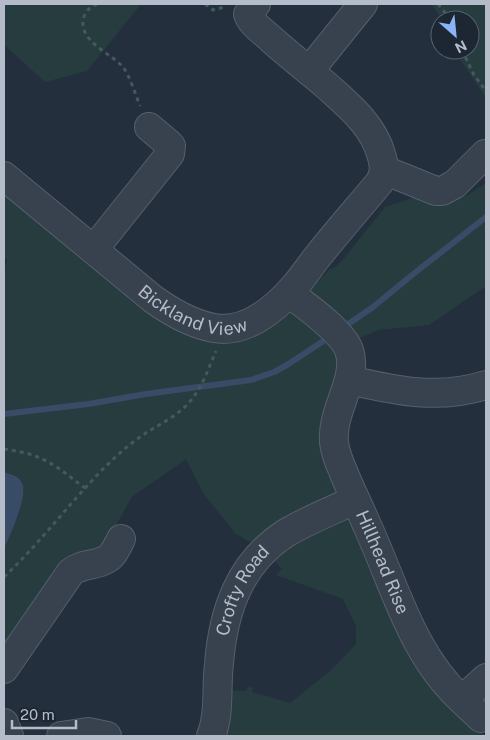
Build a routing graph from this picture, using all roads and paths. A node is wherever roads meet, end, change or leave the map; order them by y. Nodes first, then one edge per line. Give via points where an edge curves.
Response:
1 (97, 4) edge
2 (256, 4) edge
3 (363, 4) edge
4 (467, 60) edge
5 (309, 71) junction
6 (486, 91) edge
7 (149, 127) joint
8 (484, 154) dead end
9 (384, 170) junction
10 (4, 176) edge
11 (94, 250) junction
12 (289, 293) junction
13 (203, 379) dead end
14 (349, 380) junction
15 (486, 385) edge
16 (4, 449) edge
17 (84, 488) junction
18 (355, 500) junction
19 (121, 540) dead end
20 (4, 577) edge
21 (4, 669) edge
22 (486, 678) edge
23 (461, 699) junction
24 (481, 718) dead end
25 (4, 723) edge
26 (9, 736) edge
27 (61, 736) edge
28 (107, 736) edge
29 (211, 736) edge

1 - 7 path via 85,14 84,31 124,68
2 - 5 street via 248,14 251,20
3 - 5 street
4 - 6 path
5 - 9 street via 367,126 381,151
7 - 11 street via 171,146 170,154
8 - 9 street via 455,184 442,191
9 - 12 street, Bickland View via 379,183
10 - 11 street, Bickland View
11 - 12 street, Bickland View via 163,306 192,321 215,328 235,328 248,323
12 - 14 street, Hillhead Rise via 346,343 351,365
13 - 17 path via 188,404 175,416 142,436
14 - 15 street via 425,393
14 - 18 street, Hillhead Rise via 337,412 334,442
16 - 17 path via 42,459
17 - 20 path
18 - 23 street, Hillhead Rise via 409,625 437,673
18 - 29 street, Crofty Road via 288,532 250,566 234,593 224,626 218,666 217,718
19 - 21 street via 109,558 71,572
22 - 23 street
23 - 24 street, Hillhead Rise
25 - 26 street
27 - 28 street via 88,732

